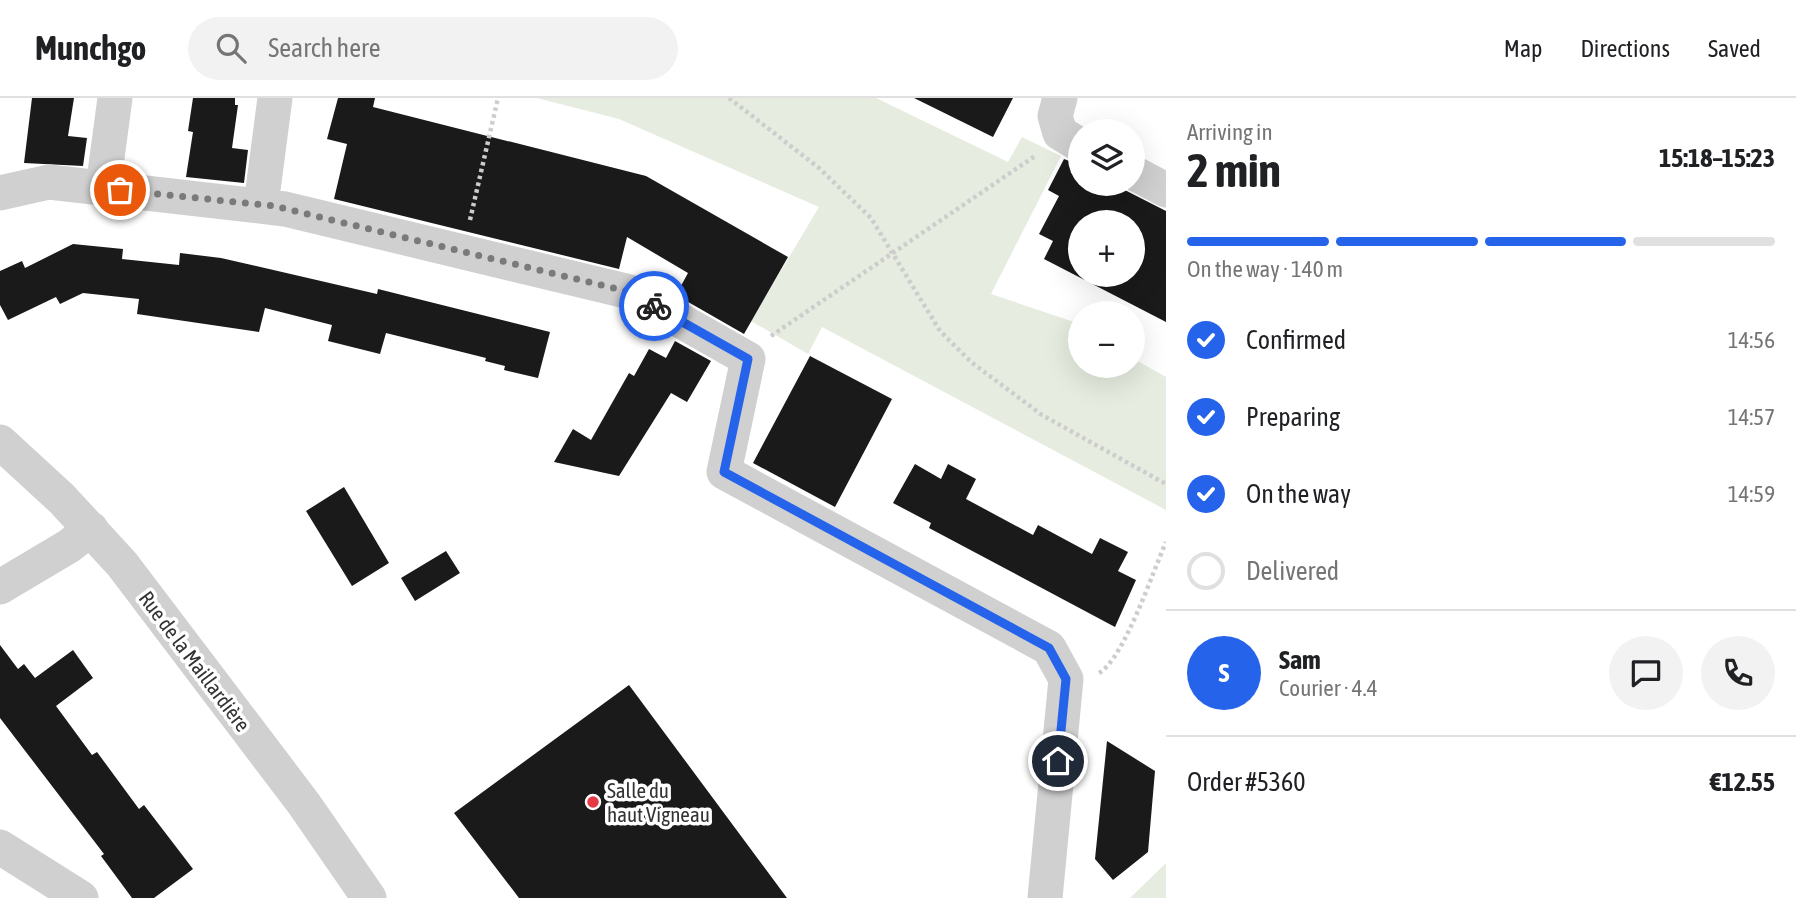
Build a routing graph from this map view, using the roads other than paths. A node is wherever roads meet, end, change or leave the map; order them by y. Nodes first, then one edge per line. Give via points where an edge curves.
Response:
1 (115, 98) edge
2 (275, 98) edge
3 (1060, 98) edge
4 (1068, 136) edge
5 (1145, 179) edge
6 (103, 188) junction
7 (1166, 190) edge
8 (0, 193) edge
9 (261, 205) junction
10 (0, 442) edge
11 (91, 529) junction
12 (0, 587) edge
13 (0, 847) edge
14 (81, 898) edge
15 (369, 898) edge
16 (1045, 898) edge

1 - 6 street
2 - 9 street
3 - 4 street via 1055,116
5 - 7 street
6 - 8 street via 49,182
6 - 9 street
9 - 16 street via 630,292 748,359 724,472 1049,648 1066,679
10 - 11 street, Rue de la Maillardière
11 - 12 street
11 - 15 street, Rue de la Maillardière via 296,794
13 - 14 street

